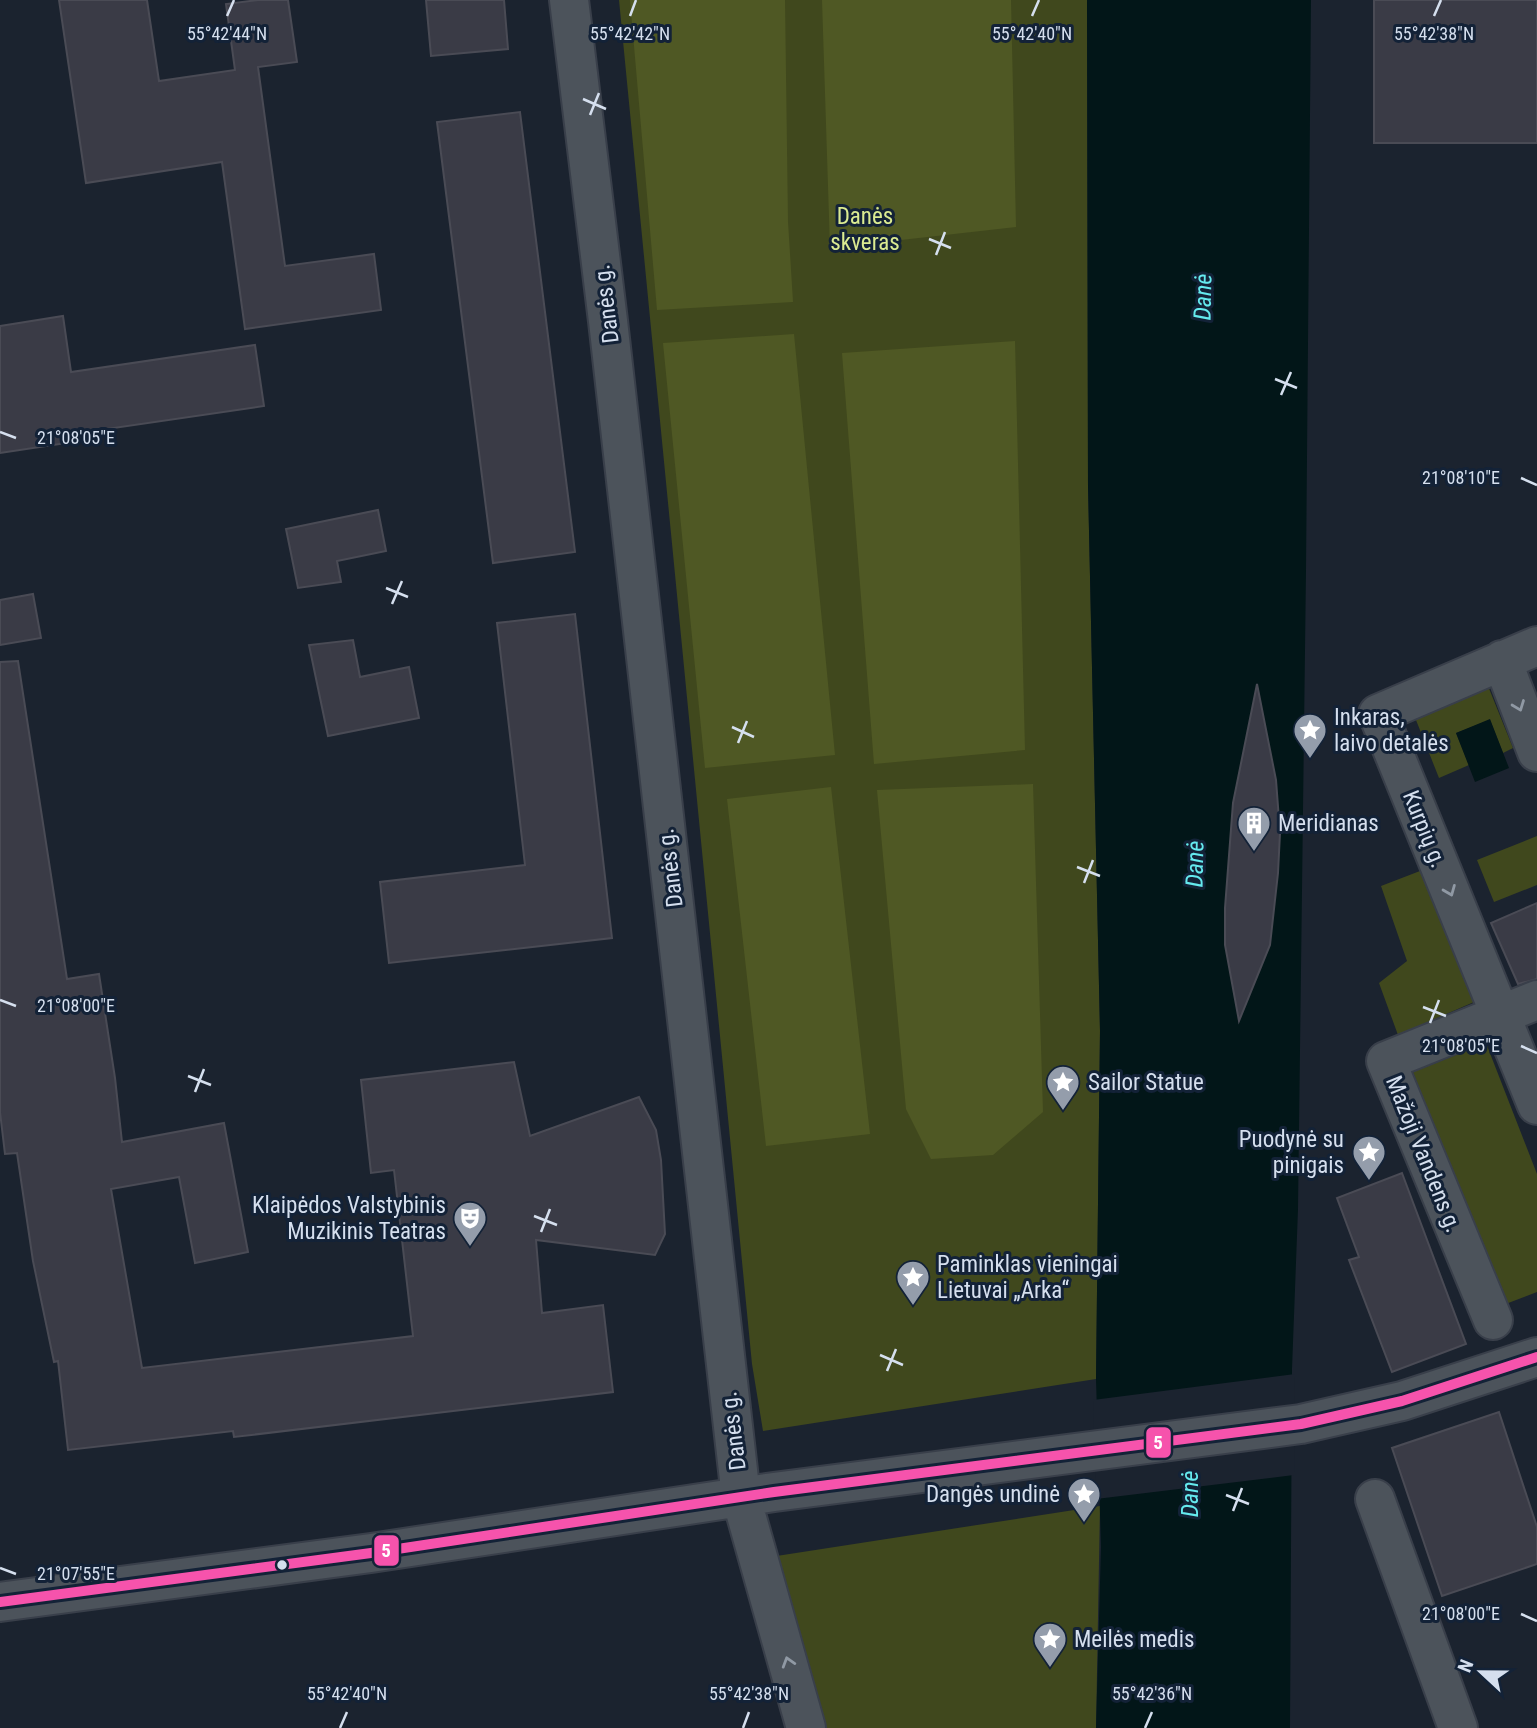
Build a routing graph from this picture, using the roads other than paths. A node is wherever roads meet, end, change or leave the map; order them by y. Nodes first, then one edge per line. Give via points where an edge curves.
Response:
1 (569, 0) edge
2 (1537, 646) edge
3 (1502, 660) junction
4 (1537, 752) edge
5 (1537, 1000) edge
6 (1501, 1016) junction
7 (1537, 1105) edge
8 (1493, 1320) dead end
9 (1537, 1357) edge
10 (741, 1497) junction
11 (1375, 1499) dead end
12 (0, 1602) edge
13 (806, 1728) edge
14 (1458, 1728) edge

1 - 10 street, Danės g.
2 - 3 street, Kurpių g.
3 -> 4 street
3 -> 6 street, Kurpių g. via 1378,714
5 - 6 street, Mažoji Vandens g.
6 - 7 street, Kurpių g.
6 - 8 street, Mažoji Vandens g. via 1386,1062
9 - 10 street via 1402,1401 1301,1424
10 - 12 street via 371,1553
13 -> 10 street, Danės g.
11 - 14 street

